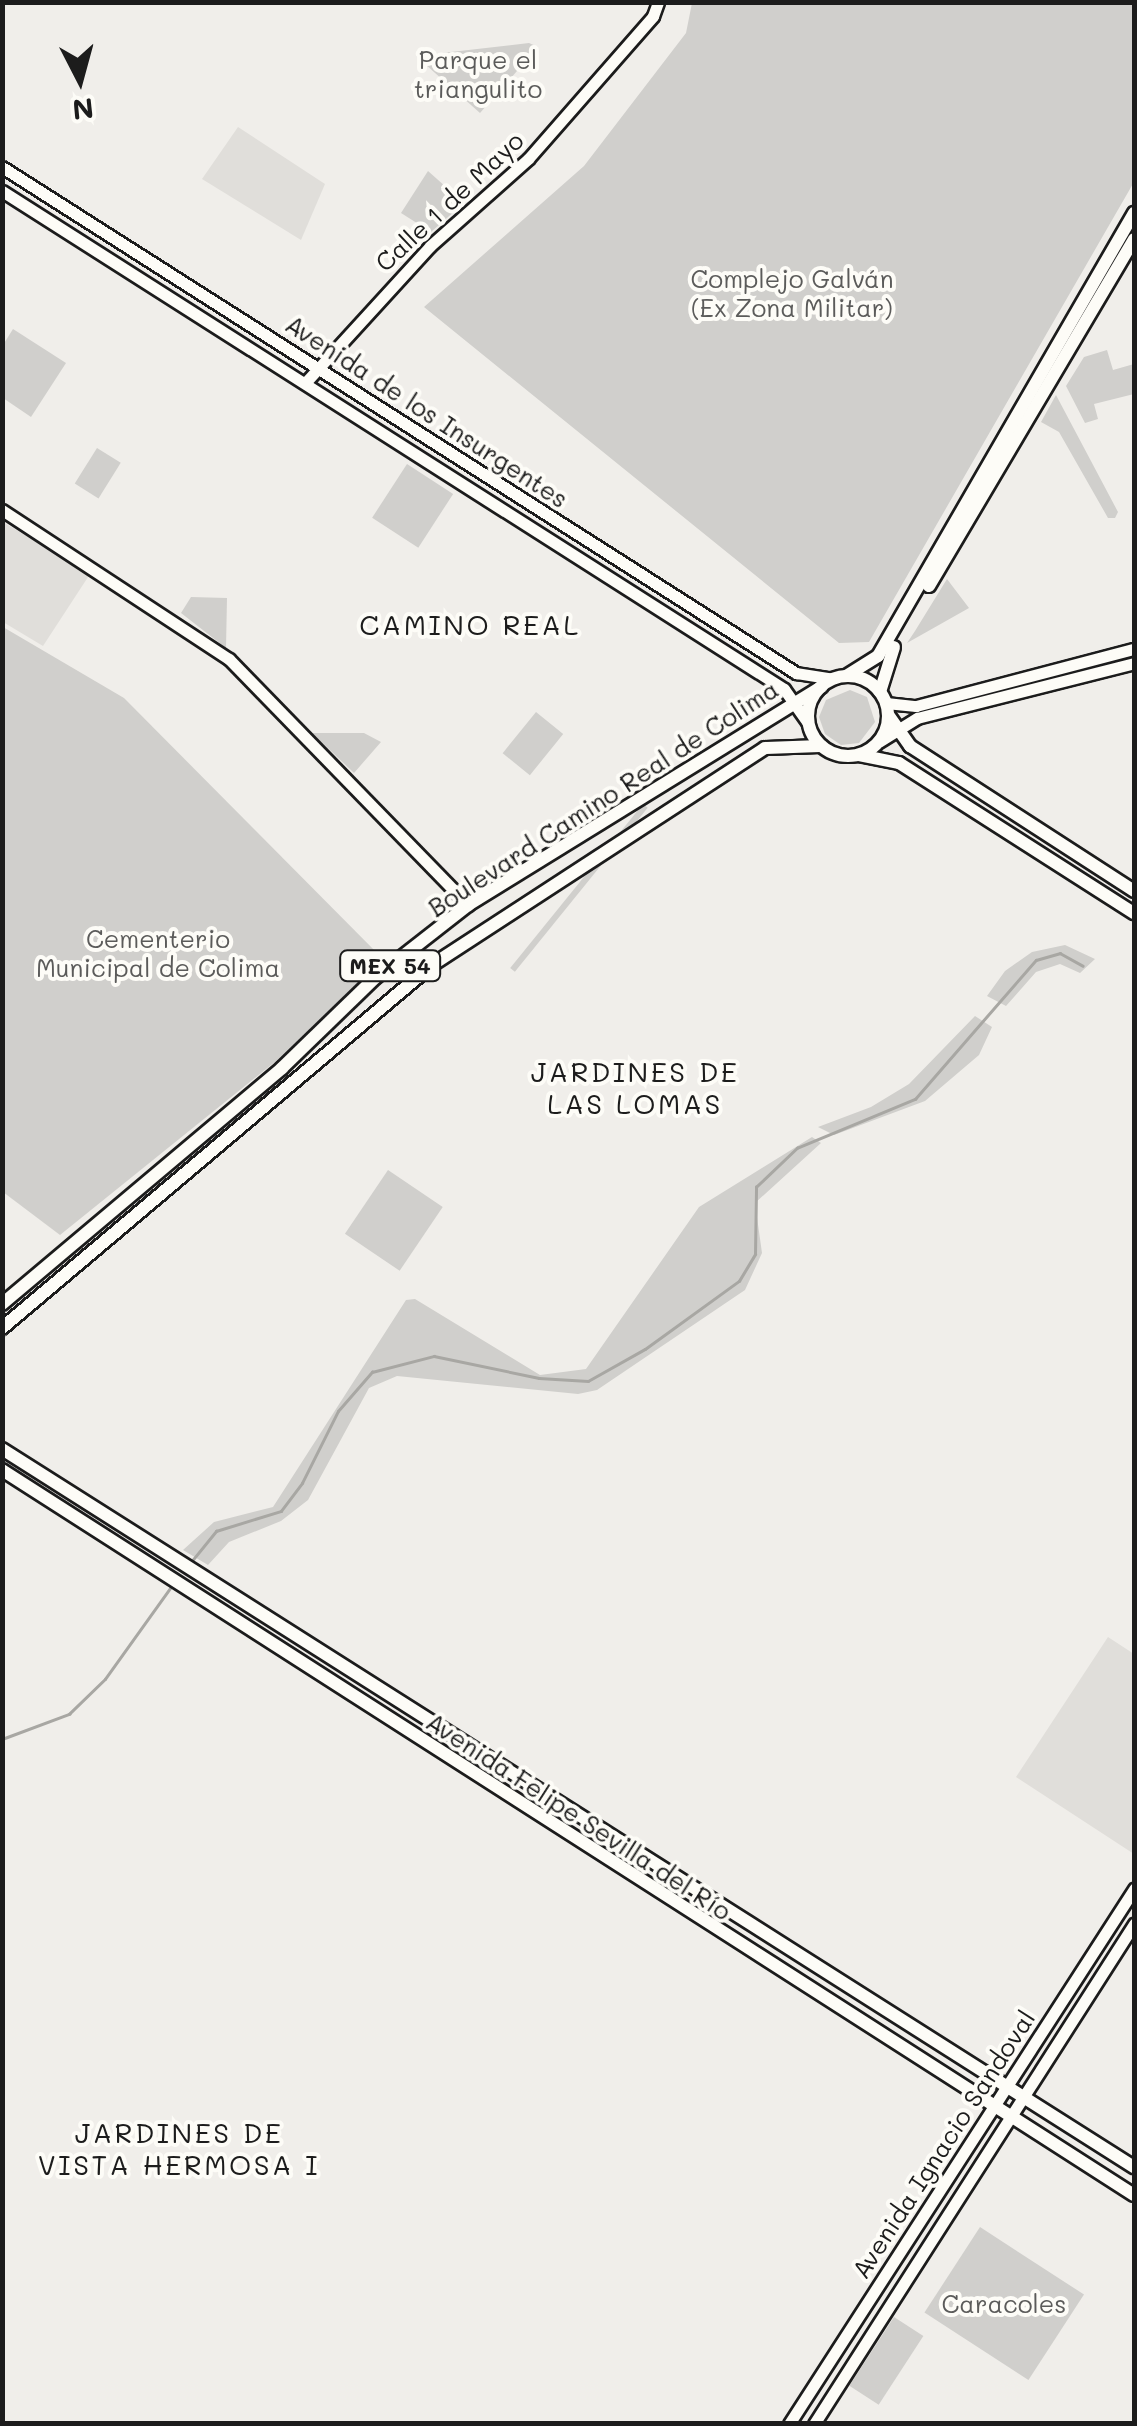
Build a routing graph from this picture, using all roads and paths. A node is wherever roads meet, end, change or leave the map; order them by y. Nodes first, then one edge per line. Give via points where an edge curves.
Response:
1 (658, 2) edge
2 (2, 167) edge
3 (2, 191) edge
4 (1134, 213) edge
5 (1134, 239) edge
6 (318, 368) junction
7 (305, 383) junction
8 (2, 510) edge
9 (1134, 649) edge
10 (1134, 662) edge
11 (833, 681) junction
12 (796, 700) junction
13 (885, 704) junction
14 (808, 723) junction
15 (896, 730) junction
16 (880, 740) junction
17 (821, 746) junction
18 (859, 755) junction
19 (1061, 843) junction
20 (1051, 860) junction
21 (1134, 890) edge
22 (468, 905) junction
23 (1134, 914) edge
24 (401, 958) junction
25 (414, 979) junction
26 (371, 982) junction
27 (388, 999) junction
28 (2, 1304) edge
29 (2, 1328) edge
30 (2, 1449) edge
31 (2, 1470) edge
32 (1134, 1888) edge
33 (1134, 1924) edge
34 (1008, 2085) junction
35 (1024, 2096) junction
36 (994, 2106) junction
37 (1011, 2117) junction
38 (1134, 2167) edge
39 (1134, 2195) edge
40 (790, 2424) edge
41 (814, 2424) edge

1 - 6 street, Calle 1 de Mayo via 653,16 528,159 430,246
2 - 6 street, Avenida de los Insurgentes
3 - 7 street, Avenida de los Insurgentes
4 - 11 main road, Boulevard Camino Real de Colima via 878,656
5 - 13 main road via 886,660
6 - 7 street, Calle 1 de Mayo
6 - 11 street, Avenida de los Insurgentes via 796,673
7 - 12 street, Avenida de los Insurgentes
8 - 22 street via 229,659
9 - 13 street via 916,706
10 - 15 street via 916,718
11 - 12 main road, Boulevard Camino Real de Colima / MEX 54
11 - 13 main road
11 - 14 main road
12 - 14 street, Avenida de los Insurgentes
12 - 22 main road, Boulevard Camino Real de Colima / MEX 54
13 - 15 main road
13 - 16 main road
14 - 17 main road
15 - 16 street
15 - 19 main road via 910,746
16 - 18 main road
17 - 18 main road
17 - 25 main road, Boulevard Camino Real de Colima / MEX 54 via 765,748
18 - 20 main road via 898,763
19 - 20 main road
19 - 21 main road
20 - 23 main road
22 - 24 main road, Boulevard Camino Real de Colima / MEX 54
24 - 25 main road
24 - 26 main road, Boulevard Camino Real de Colima / MEX 54
25 - 27 main road, Boulevard Camino Real de Colima / MEX 54
26 - 27 main road via 384,985
26 - 28 main road, Boulevard Camino Real de Colima / MEX 54 via 282,1068
27 - 29 main road, Boulevard Camino Real de Colima / MEX 54
30 - 34 main road, Avenida Felipe Sevilla del Río
31 - 36 main road, Avenida Felipe Sevilla del Río
32 - 34 street, Avenida Ignacio Sandoval
33 - 35 street, Avenida Ignacio Sandoval
34 - 35 main road, Avenida Felipe Sevilla del Río
34 - 36 street, Avenida Ignacio Sandoval
35 - 37 street, Avenida Ignacio Sandoval
35 - 38 main road, Avenida Felipe Sevilla del Río
36 - 37 main road, Avenida Felipe Sevilla del Río
36 - 40 street, Avenida Ignacio Sandoval
37 - 39 main road, Avenida Felipe Sevilla del Río
37 - 41 street, Avenida Ignacio Sandoval

